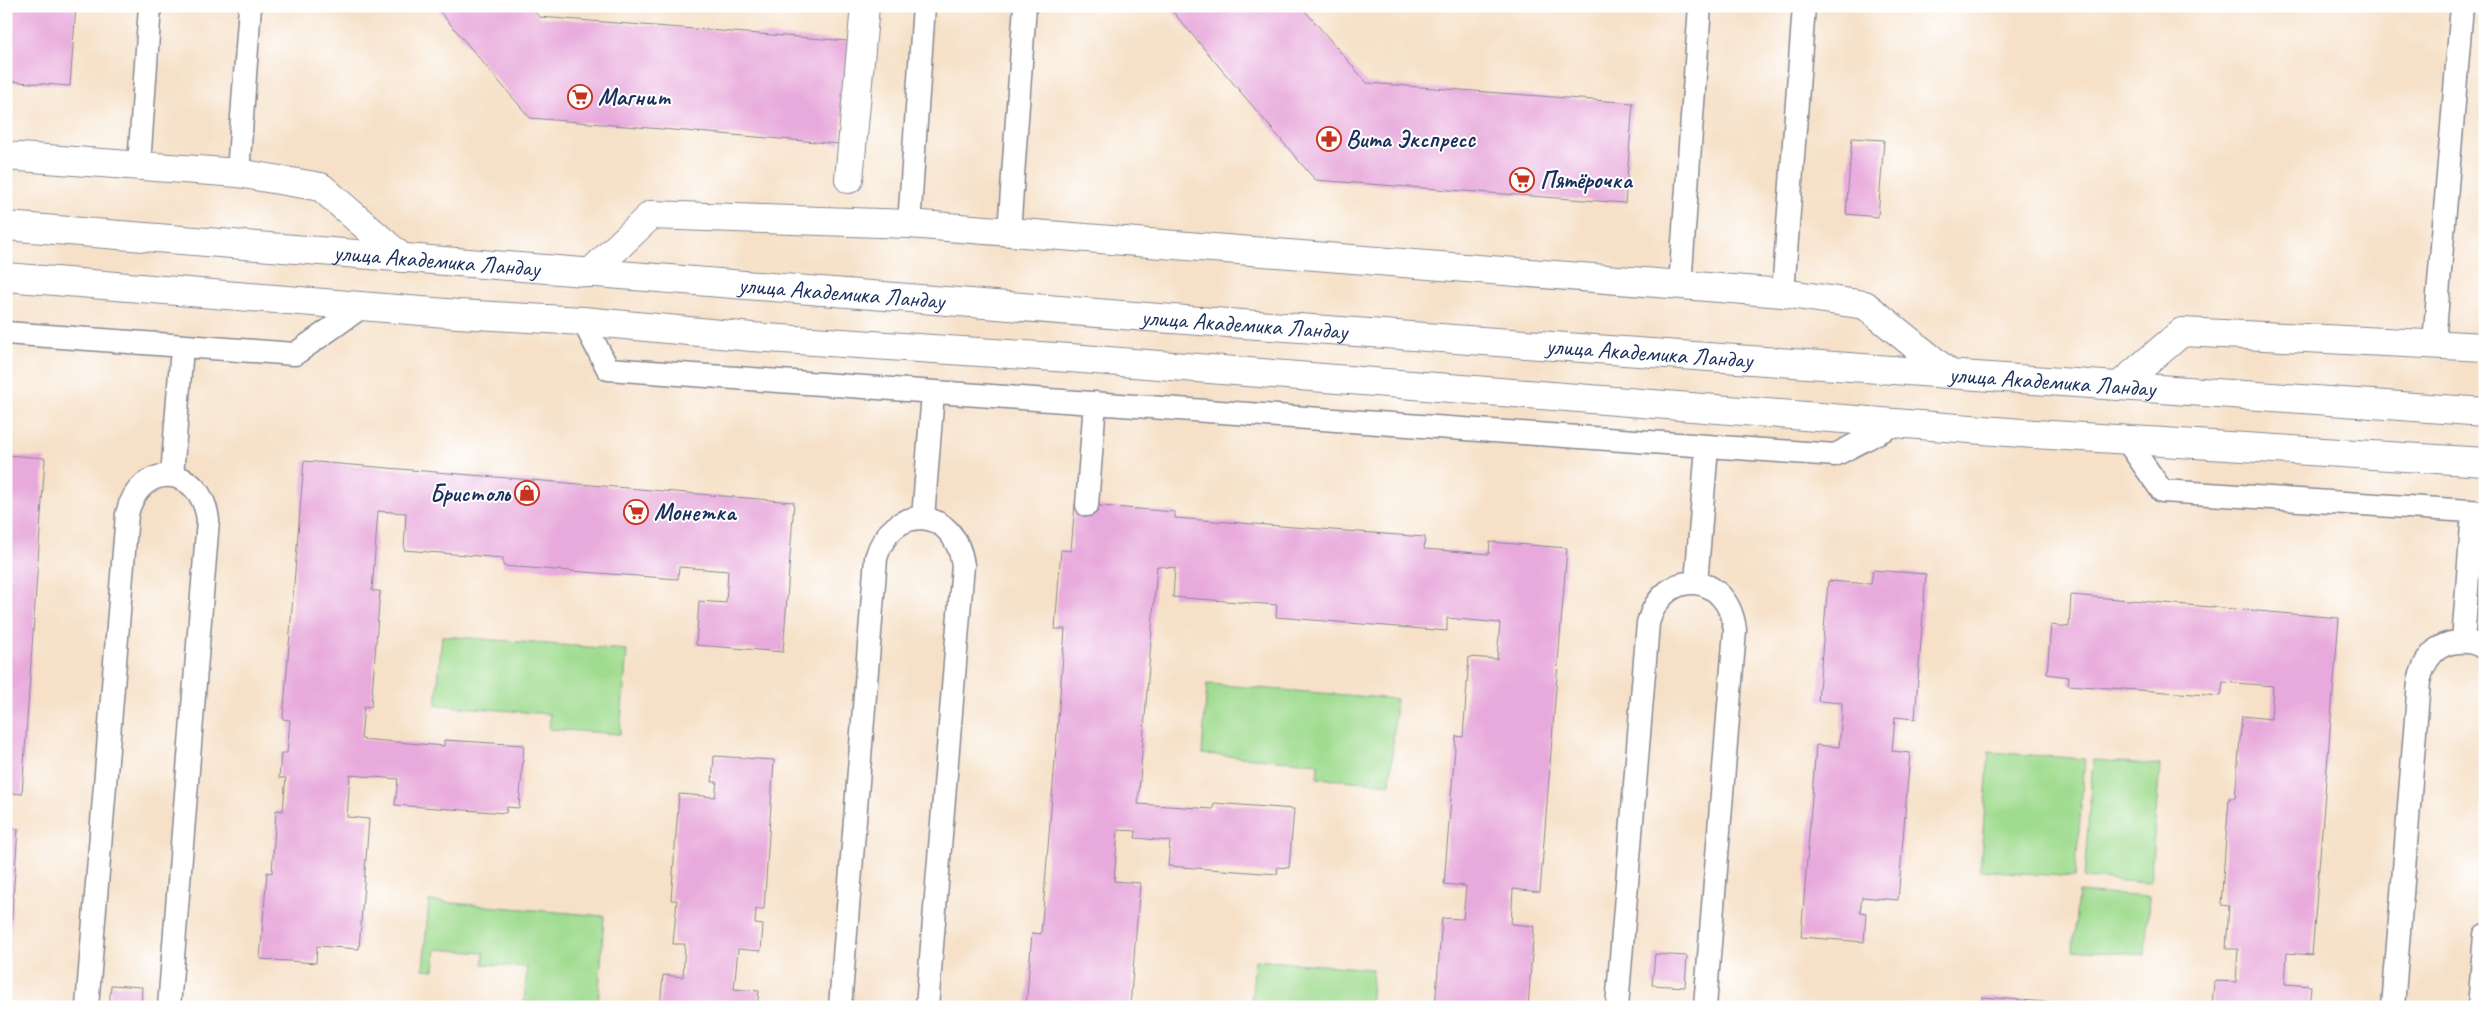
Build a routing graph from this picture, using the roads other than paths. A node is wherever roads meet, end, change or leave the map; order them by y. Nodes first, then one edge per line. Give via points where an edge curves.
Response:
1 (150, 6) edge
2 (250, 6) edge
3 (865, 6) edge
4 (924, 6) edge
5 (1025, 6) edge
6 (1700, 6) edge
7 (1804, 6) edge
8 (2462, 6) edge
9 (6, 156) edge
10 (139, 165) junction
11 (238, 172) junction
12 (849, 179) dead end
13 (909, 224) junction
14 (6, 226) edge
15 (1009, 232) junction
16 (402, 258) junction
17 (590, 273) junction
18 (6, 277) edge
19 (1680, 285) junction
20 (1783, 293) junction
21 (363, 306) junction
22 (583, 322) junction
23 (6, 333) edge
24 (2434, 343) junction
25 (182, 347) junction
26 (2485, 347) edge
27 (1950, 374) junction
28 (2119, 386) junction
29 (934, 393) junction
30 (1095, 403) junction
31 (2485, 412) edge
32 (1895, 424) junction
33 (2126, 441) junction
34 (1707, 447) junction
35 (2485, 462) edge
36 (172, 476) junction
37 (1087, 505) dead end
38 (2479, 512) edge
39 (923, 518) junction
40 (1696, 583) junction
41 (2463, 642) junction
42 (2485, 649) edge
43 (2485, 935) edge
44 (87, 1007) edge
45 (169, 1007) edge
46 (840, 1007) edge
47 (928, 1007) edge
48 (1618, 1007) edge
49 (1705, 1007) edge
50 (2393, 1007) edge
51 (2479, 1007) edge

1 - 10 lane
2 - 11 lane
3 - 12 street
4 - 13 lane
5 - 15 lane
6 - 19 lane
7 - 20 lane
8 - 24 lane
9 - 10 street
10 - 11 street
11 - 16 street via 321,187
13 - 15 street
13 - 17 street via 651,214
14 - 16 street, улица Академика Ландау
15 - 19 street
16 - 17 street, улица Академика Ландау
17 - 27 street, улица Академика Ландау
18 - 21 street, улица Академика Ландау
19 - 20 street
20 - 27 street via 1865,306
21 - 22 street, улица Академика Ландау
21 - 25 lane via 295,354
22 - 29 lane via 608,369
22 - 32 street, улица Академика Ландау via 752,337 1080,358
23 - 25 lane
24 - 26 street
24 - 28 street via 2182,332
25 - 36 lane
27 - 28 street, улица Академика Ландау
28 - 31 street, улица Академика Ландау
29 - 30 lane
29 - 39 lane
30 - 34 lane
30 - 37 lane
32 - 33 street, улица Академика Ландау
32 - 34 lane via 1835,455
33 - 35 street, улица Академика Ландау
33 - 38 lane via 2162,491
34 - 40 lane
36 - 44 lane via 155,478 141,486 130,498 126,514
36 - 45 lane via 186,480 198,490 206,504 208,520
38 - 41 lane
39 - 46 lane via 906,520 891,528 880,541 876,558
39 - 47 lane via 939,522 952,533 960,548 963,564
40 - 48 lane via 1678,585 1663,593 1652,607 1648,623
40 - 49 lane via 1711,588 1724,598 1733,613 1735,630
41 - 42 lane
41 - 50 lane via 2448,644 2434,652 2424,665 2419,681
43 - 51 lane

